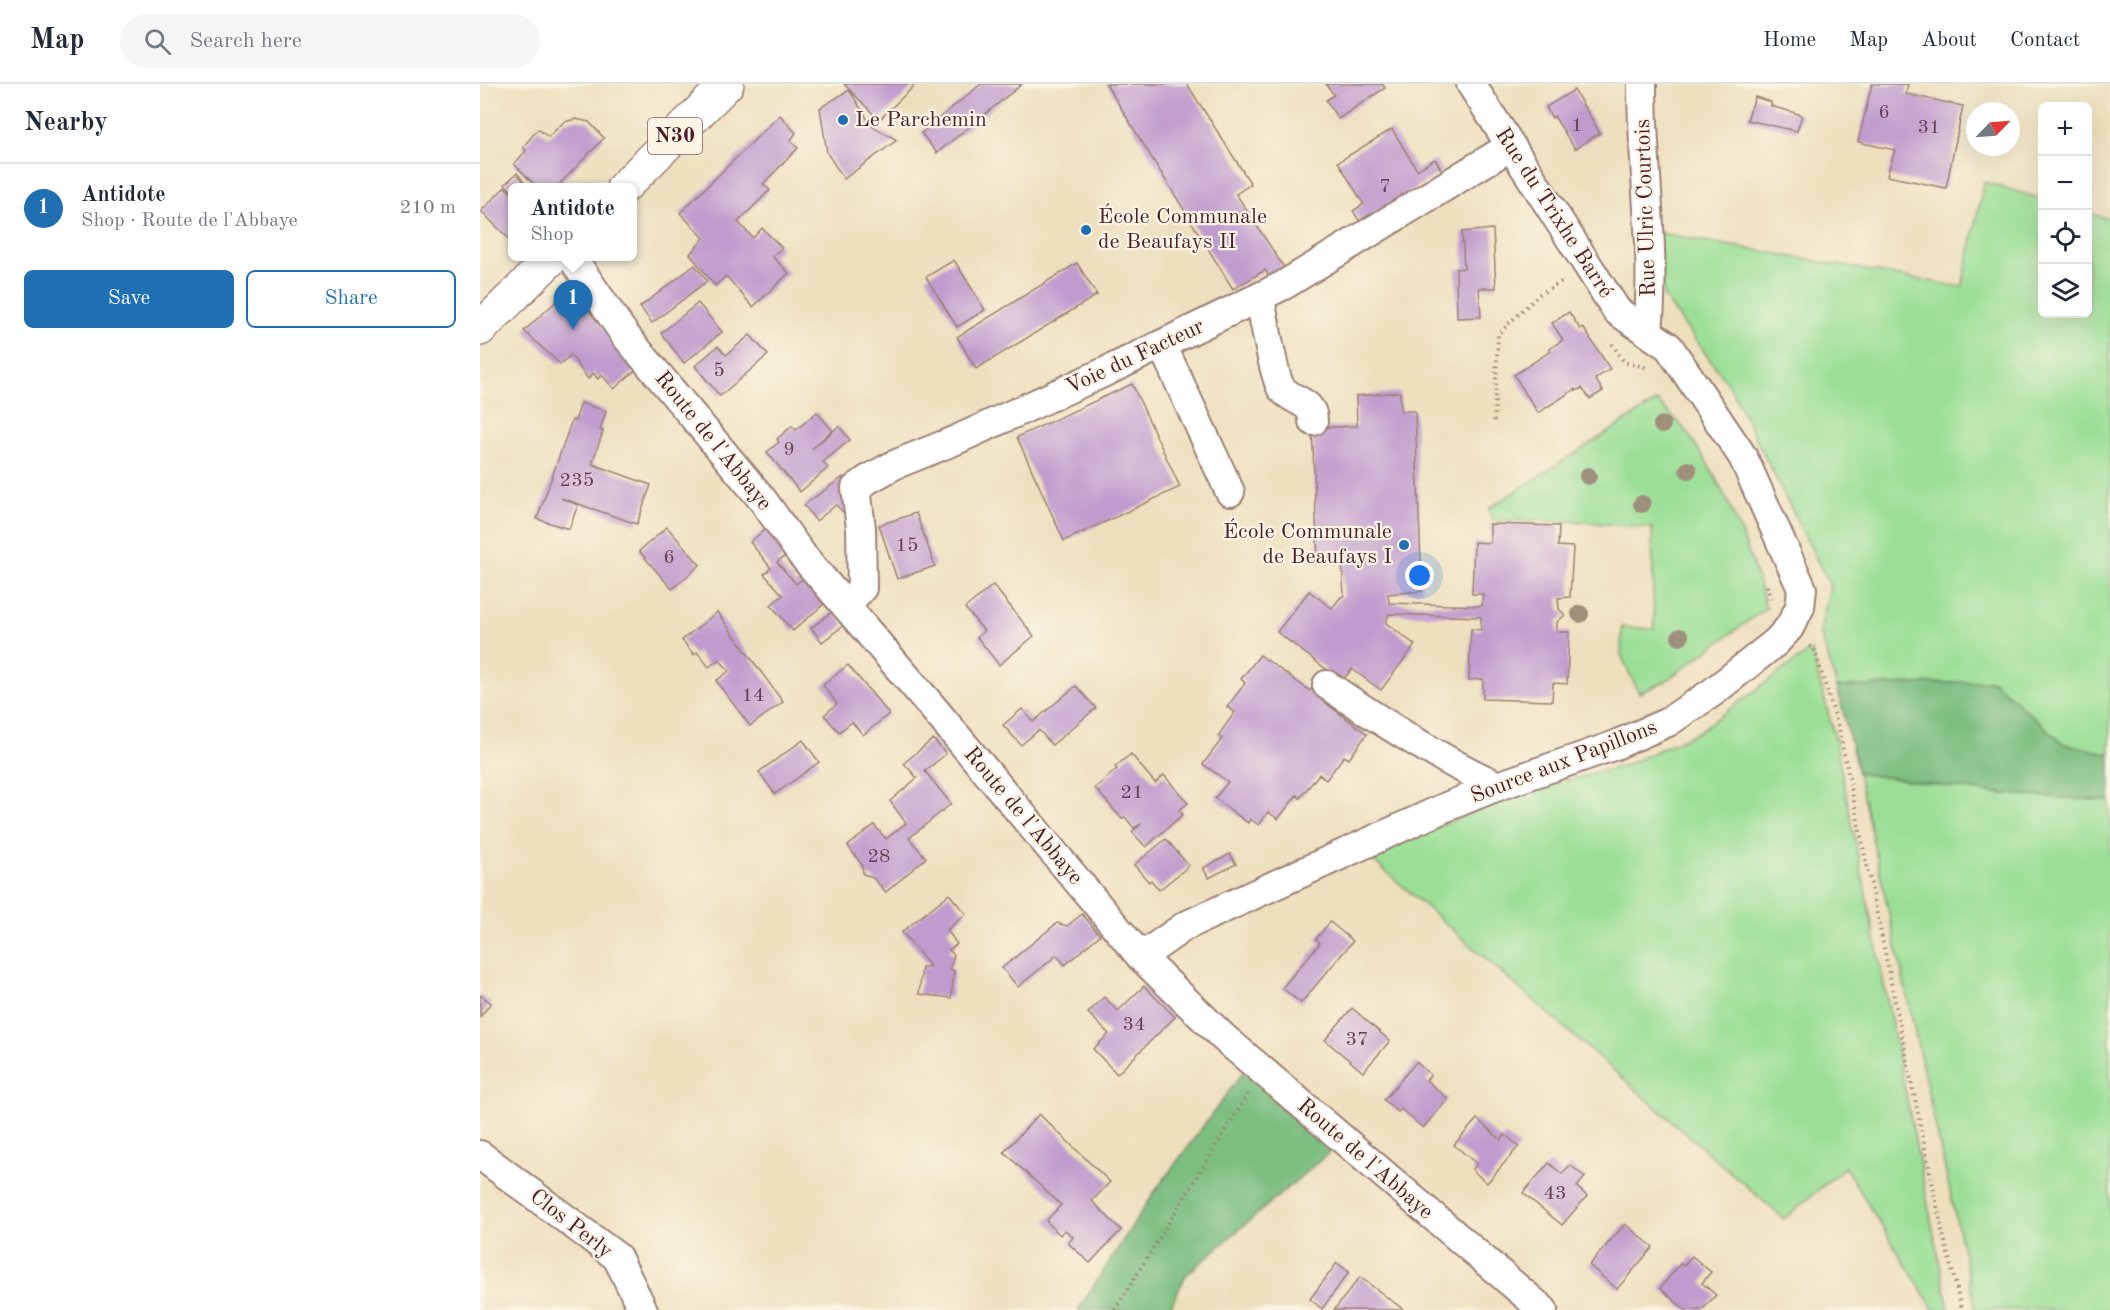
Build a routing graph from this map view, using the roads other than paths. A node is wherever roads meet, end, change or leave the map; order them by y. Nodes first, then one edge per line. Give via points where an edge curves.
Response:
1 (727, 84) edge
2 (1471, 84) edge
3 (1642, 84) edge
4 (1512, 146) junction
5 (628, 183) edge
6 (549, 261) edge
7 (574, 261) edge
8 (1272, 292) junction
9 (480, 329) edge
10 (1648, 332) junction
11 (1162, 345) junction
12 (1313, 421) dead end
13 (1230, 492) dead end
14 (846, 606) junction
15 (1327, 685) dead end
16 (1498, 786) junction
17 (1141, 957) junction
18 (480, 1155) edge
19 (643, 1310) edge
20 (1543, 1310) edge

1 - 5 main road, N30
2 - 4 street, Rue du Trixhe Barré
3 - 10 street, Rue Ulric Courtois via 1652,294
4 - 8 street, Voie du Facteur
4 - 10 street, Rue du Trixhe Barré via 1617,311
6 - 9 main road
7 - 14 street, Route de l'Abbaye via 625,335
8 - 11 street, Voie du Facteur
8 - 12 street via 1279,383 1289,395 1305,402
10 - 16 street, Source aux Papillons via 1669,347 1743,457 1802,589 1800,607 1776,642 1713,693 1668,722
11 - 13 street
11 - 14 street, Voie du Facteur via 894,465 856,489 861,528 861,588
14 - 17 street, Route de l'Abbaye
15 - 16 street via 1392,728
16 - 17 street, Source aux Papillons via 1214,912 1185,926
17 - 20 street, Route de l'Abbaye via 1263,1071
18 - 19 street, Clos Perly via 617,1257

